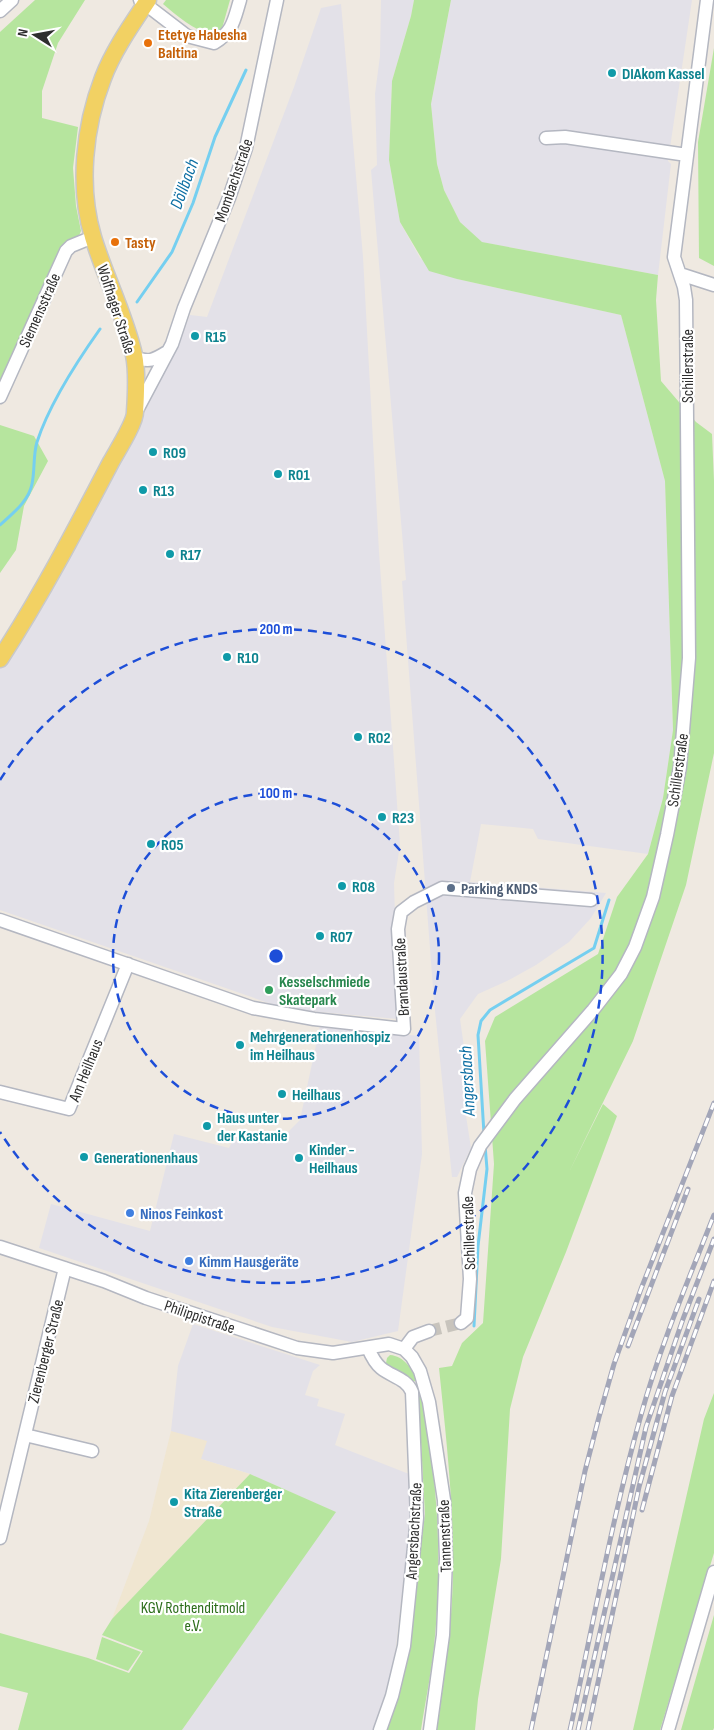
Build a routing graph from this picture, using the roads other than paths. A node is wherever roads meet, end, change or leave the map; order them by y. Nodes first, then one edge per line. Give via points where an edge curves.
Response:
1 (12, 0) edge
2 (240, 0) edge
3 (277, 0) edge
4 (144, 1) edge
5 (709, 4) edge
6 (0, 11) edge
7 (546, 138) dead end
8 (686, 155) junction
9 (93, 237) junction
10 (680, 274) junction
11 (714, 285) edge
12 (167, 352) junction
13 (134, 357) junction
14 (0, 397) edge
15 (135, 414) junction
16 (0, 660) edge
17 (591, 900) dead end
18 (0, 920) edge
19 (128, 964) junction
20 (0, 1092) edge
21 (0, 1247) edge
22 (65, 1268) junction
23 (461, 1323) dead end
24 (428, 1331) tunnel mouth
25 (368, 1348) junction
26 (404, 1350) junction
27 (25, 1435) junction
28 (92, 1451) dead end
29 (0, 1538) edge
30 (714, 1572) edge
31 (380, 1730) edge
32 (430, 1730) edge
33 (668, 1730) edge

1 - 6 street
2 - 4 street via 231,29 214,43 187,36
3 - 12 street, Mombachstraße via 246,148 230,198
4 - 9 main road, Wolfhager Straße via 103,77 92,111 85,175
5 - 8 street, Schillerstraße
7 - 8 street via 565,137
8 - 10 street, Schillerstraße via 674,257
9 - 13 main road, Wolfhager Straße
9 - 14 street, Siemensstraße via 66,251
10 - 11 street
10 - 23 street, Schillerstraße via 686,300 689,658 680,767 667,835 652,897 635,947 621,974 515,1099 480,1146 470,1169 465,1193 470,1279 467,1318
12 - 13 street via 145,362
12 - 15 street, Mombachstraße
13 - 15 main road, Wolfhager Straße
15 - 16 main road, Wolfhager Straße via 46,586
17 - 19 street, Brandaustraße via 442,888 414,902 401,912 398,929 404,1029 314,1020 253,1008
18 - 19 street, Brandaustraße
19 - 20 street, Am Heilhaus via 70,1109
21 - 22 street, Philippistraße
22 - 25 street, Philippistraße via 297,1348 333,1353
22 - 27 street, Zierenberger Straße
24 - 26 street via 414,1337
25 - 26 street, Philippistraße via 390,1344
25 - 31 street, Angersbachstraße via 382,1368 407,1383 412,1392 418,1503 404,1646
26 - 32 street, Tannenstraße via 417,1363 426,1386 444,1500 443,1635
27 - 28 street
27 - 29 street, Zierenberger Straße
30 - 33 street

